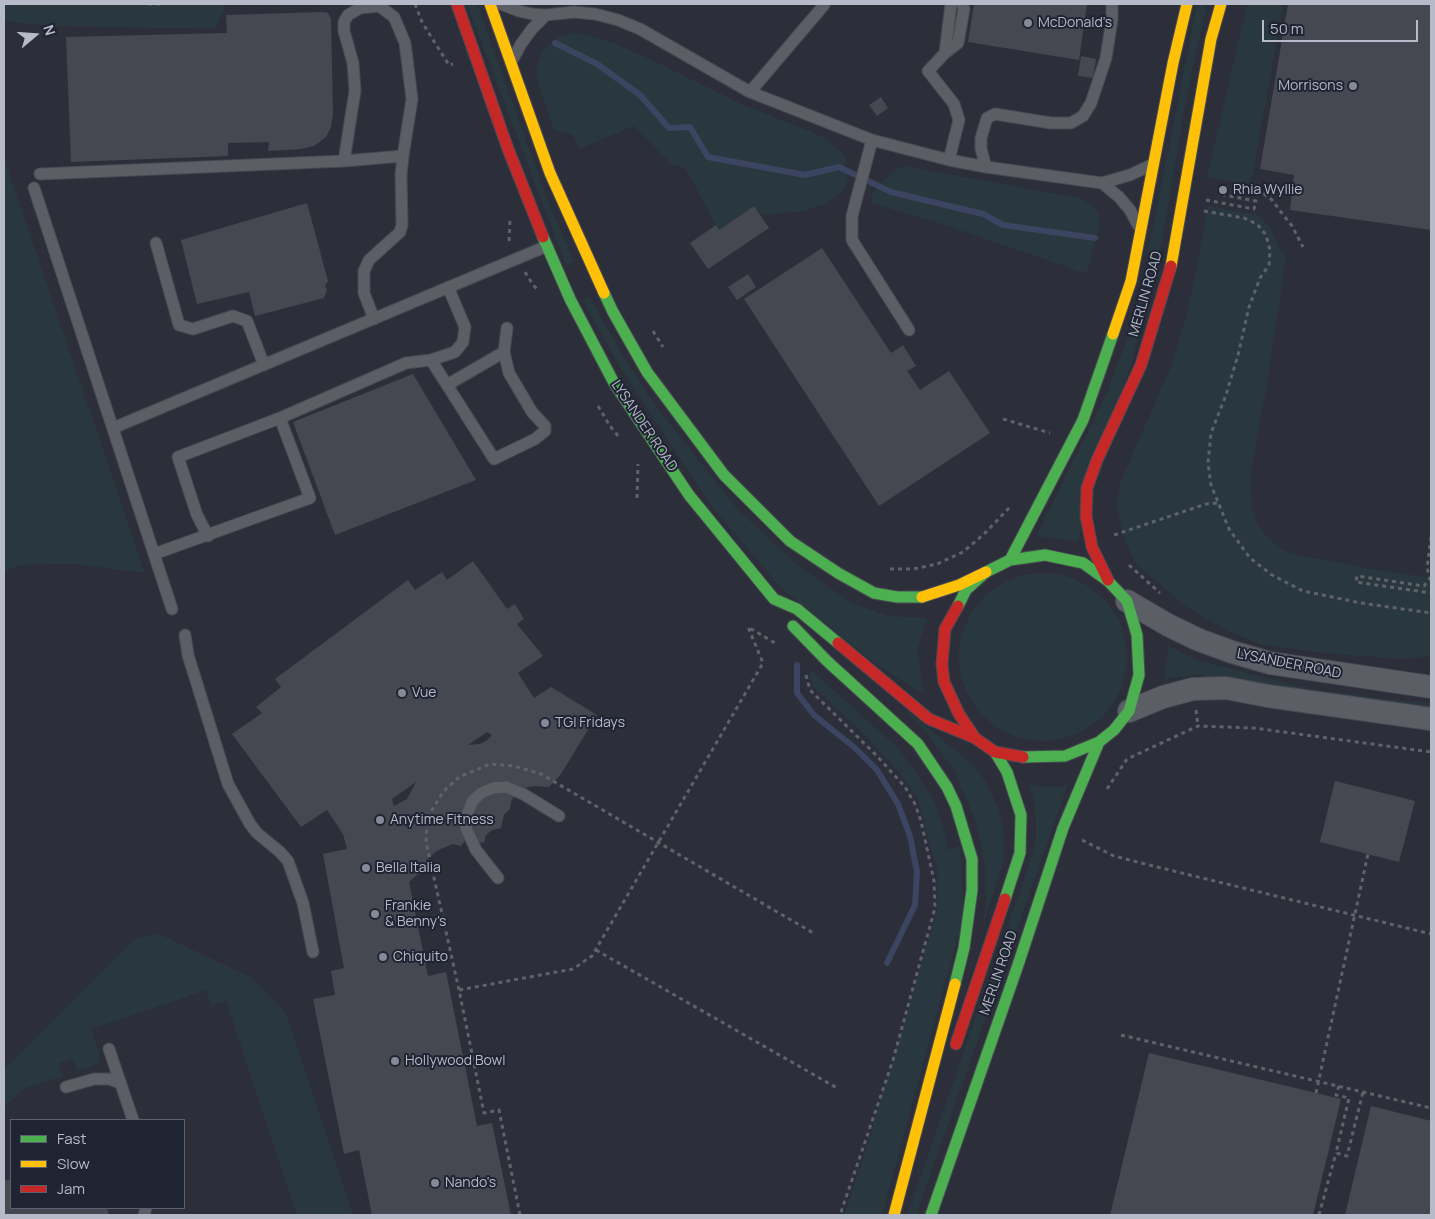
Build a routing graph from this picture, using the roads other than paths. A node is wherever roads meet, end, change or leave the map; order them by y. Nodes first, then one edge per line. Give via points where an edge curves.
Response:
1 (457, 4) edge
2 (490, 4) edge
3 (501, 4) edge
4 (951, 4) edge
5 (962, 4) edge
6 (1112, 4) edge
7 (1187, 4) edge
8 (1220, 4) edge
9 (824, 5) dead end
10 (546, 14) junction
11 (945, 53) junction
12 (511, 64) junction
13 (750, 92) junction
14 (872, 140) junction
15 (403, 156) junction
16 (949, 160) junction
17 (344, 161) junction
18 (1153, 165) junction
19 (986, 167) junction
20 (40, 174) dead end
21 (1102, 183) junction
22 (34, 188) dead end
23 (1140, 231) junction
24 (156, 243) dead end
25 (547, 246) junction
26 (448, 287) junction
27 (374, 319) junction
28 (507, 328) dead end
29 (910, 330) dead end
30 (504, 352) junction
31 (431, 360) junction
32 (264, 365) junction
33 (447, 385) junction
34 (280, 418) junction
35 (113, 428) junction
36 (208, 536) junction
37 (154, 554) junction
38 (1010, 560) junction
39 (986, 572) junction
40 (1108, 581) junction
41 (774, 599) junction
42 (1128, 601) junction
43 (172, 609) dead end
44 (185, 635) dead end
45 (1431, 687) edge
46 (1129, 711) junction
47 (1431, 719) edge
48 (976, 738) junction
49 (1100, 742) junction
50 (995, 752) junction
51 (559, 816) dead end
52 (498, 878) dead end
53 (313, 952) dead end
54 (109, 1049) dead end
55 (950, 1059) dead end
56 (120, 1083) junction
57 (66, 1087) dead end
58 (938, 1096) dead end
59 (133, 1119) edge
60 (944, 1178) junction
61 (895, 1215) edge
62 (931, 1215) edge
63 (941, 1215) edge

1 - 25 street, LYSANDER ROAD via 508,149
2 - 12 street
3 - 10 lane via 519,11
4 - 11 lane
5 - 11 lane via 958,43
6 - 19 lane via 1106,58 1084,116 1071,122 1051,123 995,114 987,118 981,138
7 - 18 street, MERLIN ROAD
8 - 40 street, MERLIN ROAD via 1172,262 1141,365 1087,488 1086,516 1092,547
9 - 13 lane
10 - 12 lane via 532,28
10 - 13 lane via 574,12 618,20 640,29
11 - 16 lane via 928,70 954,104 959,120
12 - 39 street via 550,173 613,312 647,372 724,475 790,541 874,593 919,598
13 - 14 lane
14 - 16 lane
14 - 29 lane via 852,216 852,240
15 - 17 lane
15 - 17 lane via 412,99 405,43 394,16 379,6 360,8 348,15 344,22 355,91
15 - 27 lane via 400,232 369,260 364,271 364,293
16 - 19 lane
17 - 20 lane
18 - 21 lane
18 - 23 street, MERLIN ROAD
19 - 21 lane
21 - 23 lane via 1130,210
22 - 35 lane
23 - 38 street, MERLIN ROAD via 1131,280 1083,420
24 - 32 lane via 179,325 194,329 233,316 247,321
25 - 26 lane
25 - 41 street, LYSANDER ROAD via 614,383 689,495
26 - 27 lane
26 - 31 lane via 465,327 463,342 455,352
27 - 32 lane
28 - 30 lane
30 - 33 lane
30 - 33 lane via 509,373 532,412 545,426 545,431 535,439 494,459
31 - 33 lane
31 - 34 lane via 406,363
32 - 35 lane
34 - 36 lane via 310,498
34 - 36 lane via 178,456 197,514
35 - 37 lane
36 - 37 lane
37 - 43 lane
38 - 39 street
38 - 40 street via 1044,555 1083,563
39 - 48 street via 966,590 945,629 942,664 944,682 959,714
40 - 42 street
41 - 48 street, LYSANDER ROAD via 797,609 929,719
41 - 61 street via 794,627 827,661 918,744 956,806 972,859 972,890 964,948
42 - 45 street, LYSANDER ROAD via 1183,633 1270,663
42 - 46 street via 1137,635 1139,675
44 - 53 lane via 188,655 228,784 257,833 288,861 303,903
46 - 47 street via 1193,689 1226,688
46 - 49 street
48 - 50 street
49 - 50 street via 1065,756 1024,757
49 - 60 street, MERLIN ROAD via 1063,828
50 - 55 street, MERLIN ROAD via 1007,772 1021,815 1020,853
51 - 52 lane via 506,787 481,793 472,802 466,815 466,828 476,850
54 - 56 lane
56 - 57 lane via 94,1079
56 - 59 lane
58 - 61 street
60 - 62 street, MERLIN ROAD
60 - 63 lane

